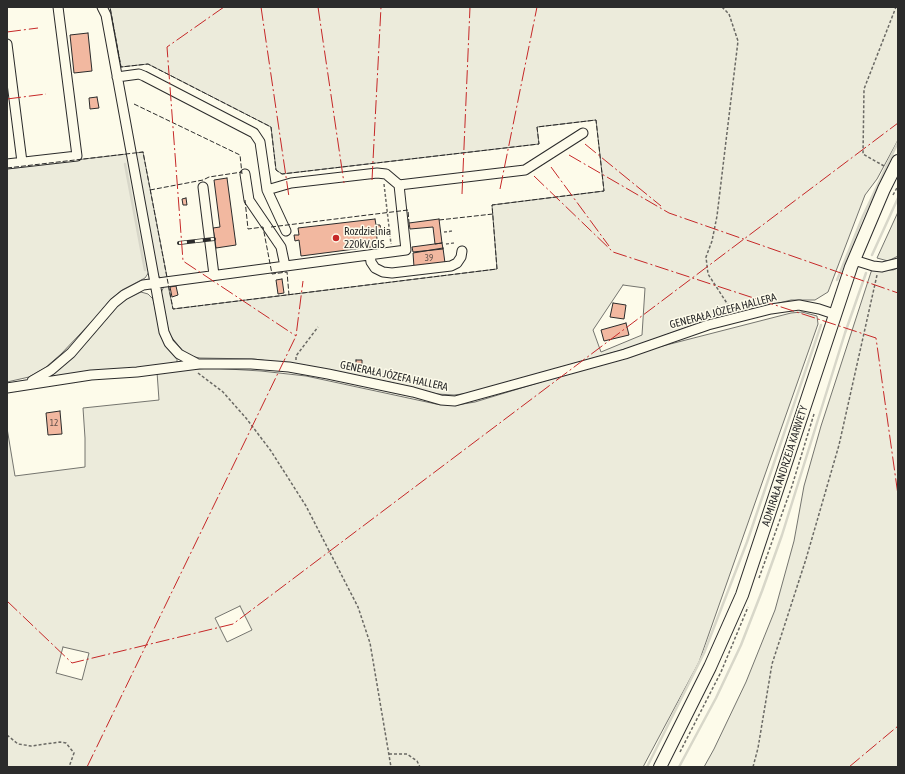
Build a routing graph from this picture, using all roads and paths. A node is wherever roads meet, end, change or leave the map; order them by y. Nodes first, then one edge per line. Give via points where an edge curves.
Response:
1 (58, 7) edge
2 (102, 7) edge
3 (722, 7) edge
4 (896, 7) edge
5 (7, 44) edge
6 (117, 78) junction
7 (583, 133) dead end
8 (22, 162) junction
9 (7, 164) edge
10 (895, 166) edge
11 (382, 173) junction
12 (245, 174) dead end
13 (399, 185) junction
14 (203, 187) dead end
15 (267, 190) junction
16 (286, 231) dead end
17 (453, 231) dead end
18 (444, 232) dead end
19 (454, 243) dead end
20 (446, 244) dead end
21 (462, 251) dead end
22 (392, 252) junction
23 (370, 255) junction
24 (854, 260) junction
25 (898, 263) edge
26 (285, 266) junction
27 (879, 267) junction
28 (214, 275) junction
29 (154, 283) junction
30 (834, 314) junction
31 (736, 318) junction
32 (318, 327) dead end
33 (199, 364) junction
34 (187, 365) junction
35 (295, 368) junction
36 (27, 384) junction
37 (7, 388) edge
38 (7, 736) edge
39 (389, 754) junction
40 (70, 767) edge
41 (390, 767) edge
42 (420, 767) edge
43 (660, 767) edge
44 (753, 767) edge

1 - 8 street via 77,156
2 - 6 street via 106,15
3 - 31 path via 729,14 738,41 717,216 706,257 708,274
4 - 10 path via 864,89 863,146 863,154
5 - 8 street
6 - 15 street via 139,74 144,76 254,133 260,142
6 - 29 street
7 - 13 street via 525,170
8 - 9 street
10 - 24 main road, ADMIRAŁA ANDRZEJA KARWETY
11 - 13 street via 391,176
11 - 15 street via 291,183
11 - 22 path
12 - 26 street via 249,200 281,247
13 - 22 street via 406,250
14 - 28 street
15 - 16 street
17 - 18 path
19 - 20 path
21 - 23 street via 457,263 451,266 392,273 375,268
22 - 23 street
23 - 26 street
24 - 27 street
24 - 30 main road, ADMIRAŁA ANDRZEJA KARWETY
25 - 27 street
26 - 28 street
27 - 44 path via 839,445 772,664
28 - 29 street
29 - 33 street via 164,332 169,343 184,358
29 - 36 street via 124,295 60,363
30 - 31 street, GENERAŁA JÓZEFA HALLERA via 808,306 788,306
30 - 43 main road, ADMIRAŁA ANDRZEJA KARWETY via 742,595 710,667
31 - 35 street, GENERAŁA JÓZEFA HALLERA via 688,331 625,354 455,401
32 - 35 path via 296,356
33 - 34 street, GENERAŁA JÓZEFA HALLERA
33 - 35 street, GENERAŁA JÓZEFA HALLERA via 251,364
34 - 36 street, GENERAŁA JÓZEFA HALLERA
34 - 39 path via 223,392 246,418 291,480 358,607 365,624 379,689
36 - 37 street, GENERAŁA JÓZEFA HALLERA
38 - 40 path via 18,744 31,746 54,742 66,743 74,753
39 - 41 path
39 - 42 path via 407,754 417,761

